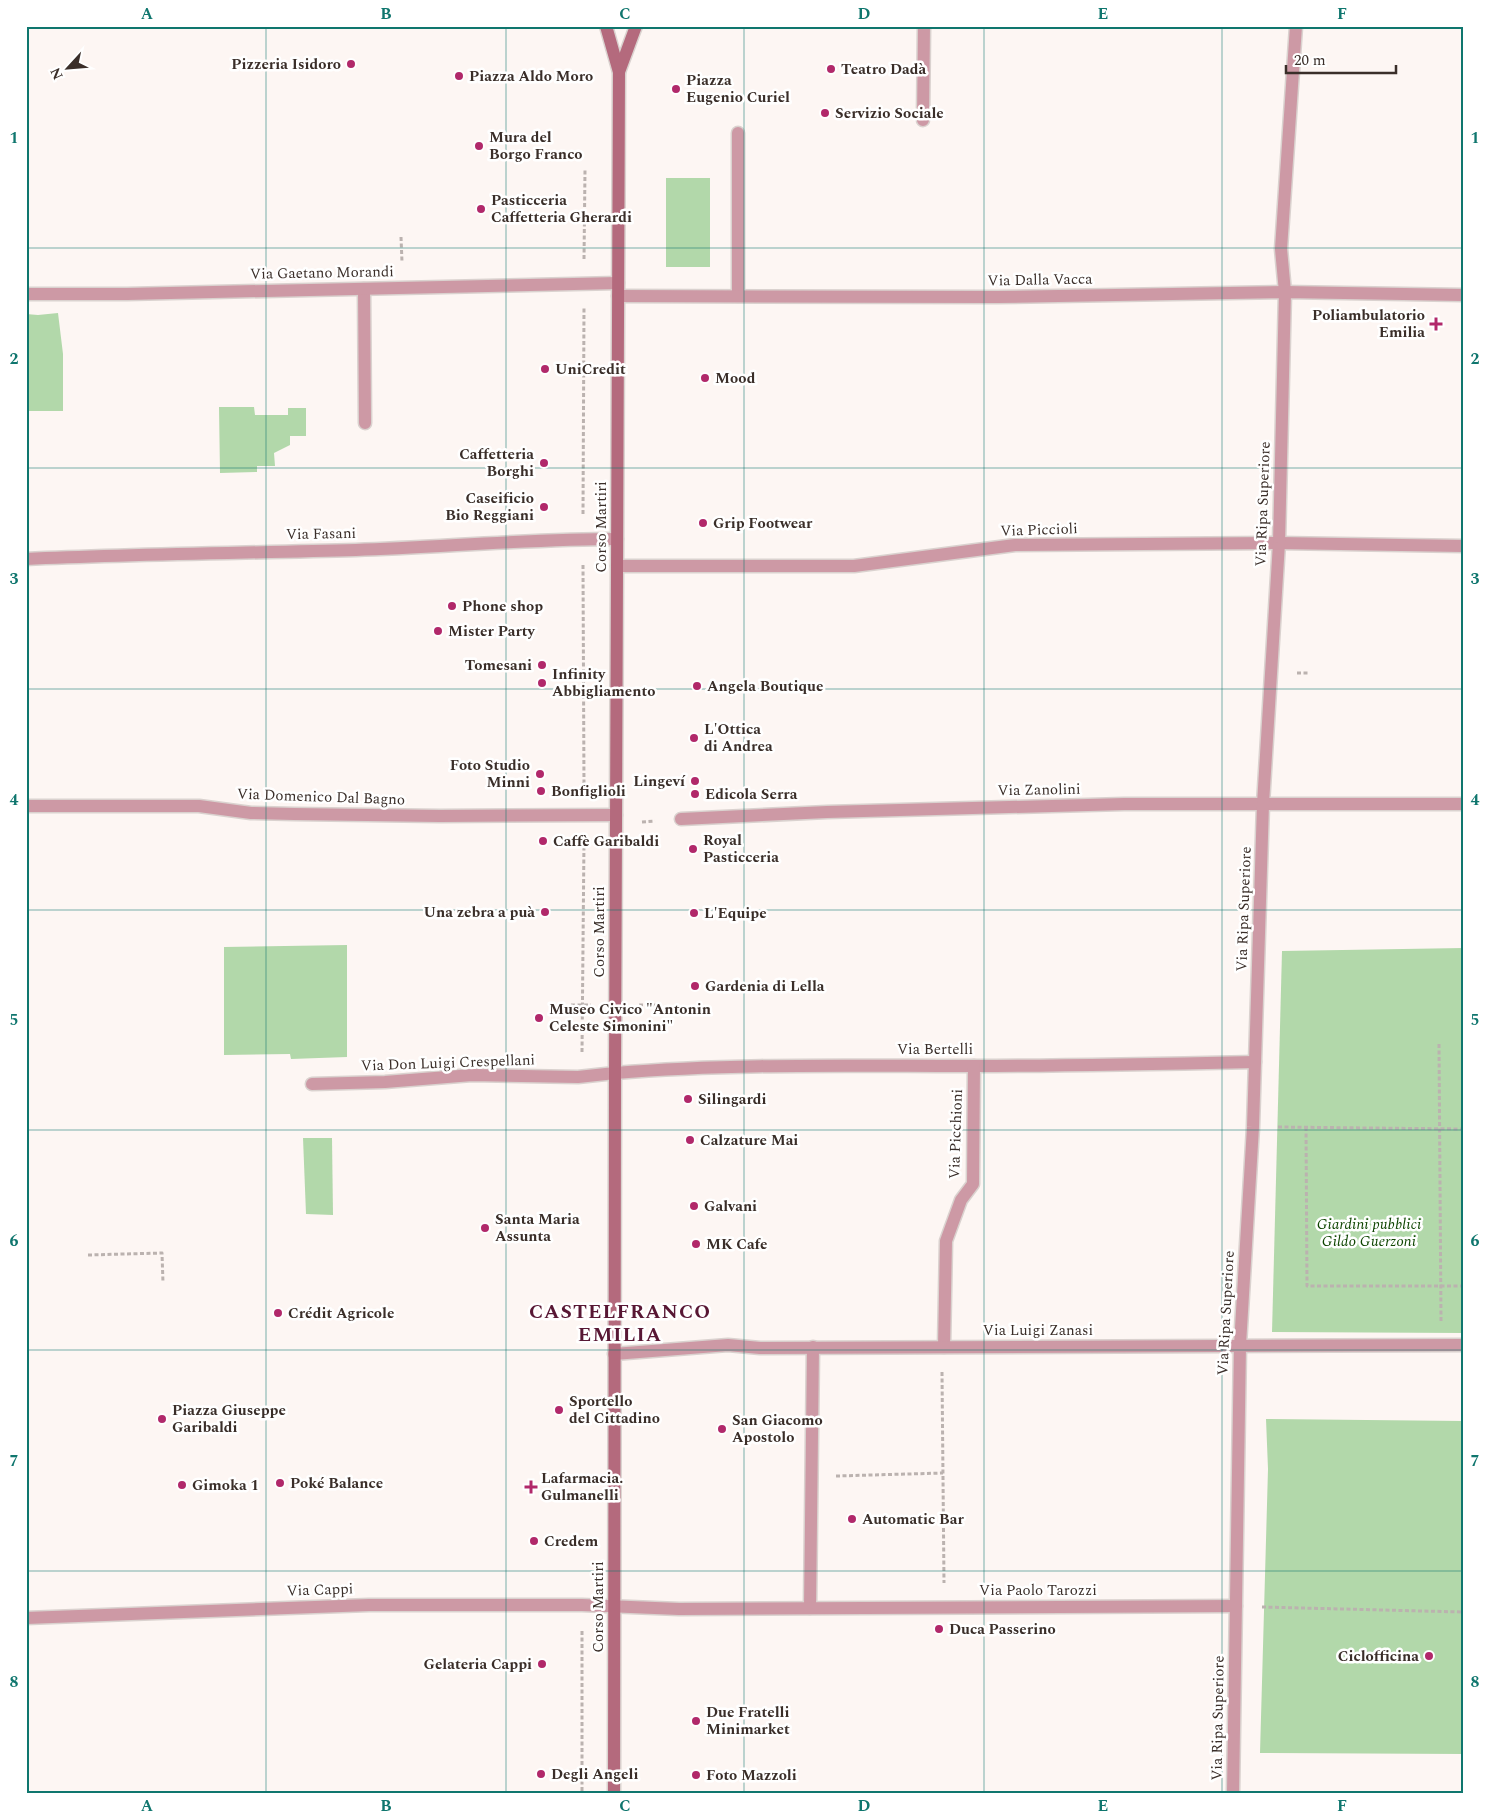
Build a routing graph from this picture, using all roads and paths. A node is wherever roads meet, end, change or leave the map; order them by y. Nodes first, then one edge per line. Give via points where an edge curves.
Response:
1 (606, 26) edge
2 (636, 26) edge
3 (924, 26) edge
4 (1296, 26) edge
5 (619, 72) junction
6 (923, 120) dead end
7 (738, 133) dead end
8 (585, 170) dead end
9 (401, 237) dead end
10 (402, 245) dead end
11 (584, 284) junction
12 (364, 289) junction
13 (618, 289) junction
14 (1285, 292) junction
15 (26, 294) edge
16 (1463, 295) edge
17 (738, 296) junction
18 (365, 423) dead end
19 (582, 539) junction
20 (617, 539) junction
21 (1279, 543) junction
22 (1463, 546) edge
23 (26, 559) edge
24 (617, 566) junction
25 (1263, 804) junction
26 (1463, 804) edge
27 (26, 806) edge
28 (584, 815) junction
29 (616, 819) junction
30 (681, 819) joint
31 (1439, 1044) dead end
32 (582, 1057) dead end
33 (1255, 1062) junction
34 (974, 1066) junction
35 (615, 1074) junction
36 (312, 1084) dead end
37 (1439, 1129) junction
38 (1463, 1129) edge
39 (88, 1255) dead end
40 (163, 1283) dead end
41 (1441, 1286) junction
42 (1463, 1286) edge
43 (1240, 1345) junction
44 (1441, 1345) junction
45 (1463, 1345) edge
46 (813, 1347) junction
47 (943, 1347) junction
48 (614, 1354) junction
49 (943, 1474) junction
50 (812, 1477) junction
51 (582, 1604) junction
52 (614, 1606) junction
53 (1236, 1606) junction
54 (944, 1607) junction
55 (810, 1608) junction
56 (1463, 1612) edge
57 (26, 1618) edge
58 (582, 1793) edge
59 (614, 1793) edge
60 (1233, 1793) edge

1 - 5 main road, Corso Martiri
2 - 5 main road, Corso Martiri
3 - 6 street
4 - 14 street, Via Ripa Superiore via 1281,249
5 - 13 main road, Corso Martiri
7 - 17 street
8 - 11 path
9 - 10 path
11 - 12 street, Via Gaetano Morandi
11 - 13 street, Via Gaetano Morandi
11 - 19 path
12 - 15 street, Via Gaetano Morandi
12 - 18 street
13 - 17 street, Via Dalla Vacca
13 - 20 main road, Corso Martiri
14 - 16 street, Via Dalla Vacca
14 - 17 street, Via Dalla Vacca via 997,297
14 - 21 street, Via Ripa Superiore
19 - 20 street, Via Fasani
19 - 23 street, Via Fasani via 357,550
19 - 28 path
20 - 24 main road, Corso Martiri
21 - 22 street, Via Piccioli
21 - 24 street, Via Piccioli via 1015,545 854,566
21 - 25 street, Via Ripa Superiore
24 - 29 main road, Corso Martiri
25 - 26 street, Via Zanolini
25 - 30 street, Via Zanolini via 1114,804
25 - 33 street, Via Ripa Superiore
27 - 28 street, Via Domenico Dal Bagno via 199,806 251,813 294,814
28 - 29 street, Via Domenico Dal Bagno
28 - 32 path
29 - 30 path
29 - 35 main road, Corso Martiri
31 - 37 path
33 - 34 street, Via Bertelli
33 - 43 street, Via Ripa Superiore
34 - 35 street, Via Bertelli via 789,1065 675,1068
34 - 47 street, Via Picchioni via 973,1184 961,1200 946,1241
35 - 36 street, Via Don Luigi Crespellani via 578,1077 472,1075
35 - 48 main road, Corso Martiri
37 - 38 path
37 - 41 path
37 - 41 path via 1306,1128 1307,1286
39 - 40 path via 162,1253
41 - 42 path
41 - 44 path
43 - 44 street, Via Luigi Zanasi
43 - 47 street, Via Luigi Zanasi
43 - 53 street, Via Ripa Superiore
44 - 45 street, Via Luigi Zanasi
46 - 47 street, Via Luigi Zanasi
46 - 48 street, Via Luigi Zanasi via 728,1346
46 - 50 street
47 - 49 path
48 - 52 main road, Corso Martiri
49 - 50 path
49 - 54 path
50 - 55 street
51 - 52 street, Via Cappi
51 - 57 street, Via Cappi via 369,1605
51 - 58 path
52 - 55 street, Via Paolo Tarozzi
52 - 59 main road, Corso Martiri
53 - 54 street, Via Paolo Tarozzi
53 - 56 path
53 - 60 street, Via Ripa Superiore
54 - 55 street, Via Paolo Tarozzi

